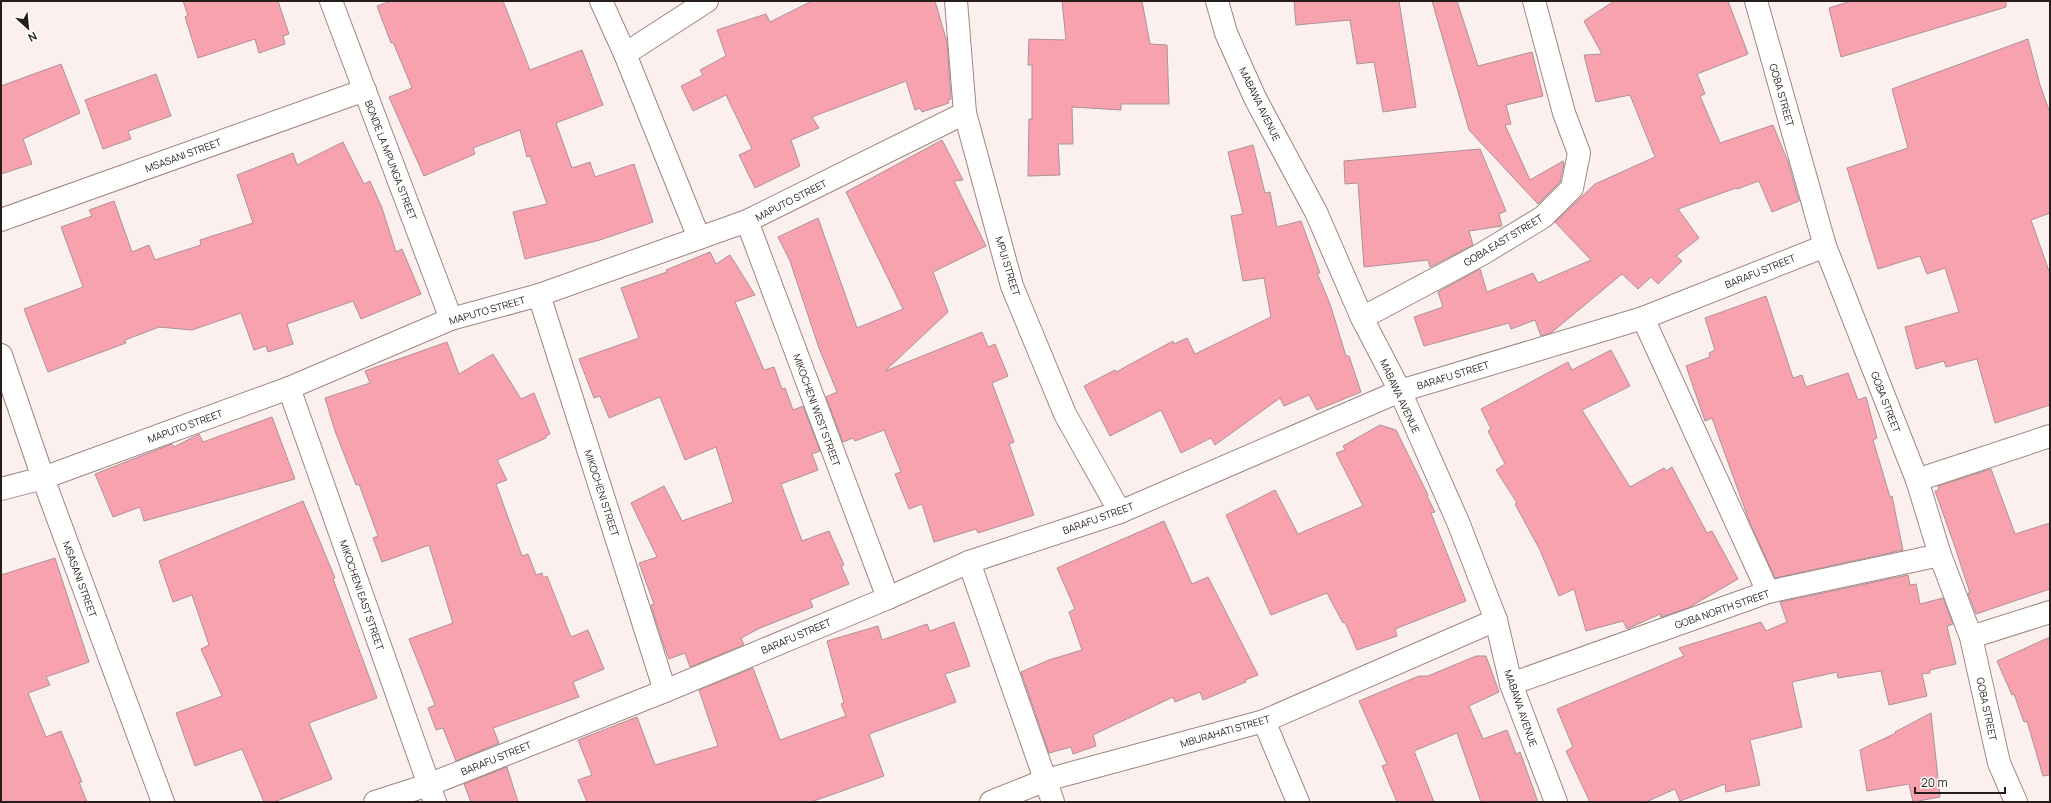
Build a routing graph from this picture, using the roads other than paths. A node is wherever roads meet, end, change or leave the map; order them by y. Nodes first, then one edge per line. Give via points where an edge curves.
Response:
1 (331, 1) edge
2 (601, 1) edge
3 (707, 1) edge
4 (956, 1) edge
5 (1217, 1) edge
6 (1534, 1) edge
7 (1756, 1) edge
8 (625, 54) junction
9 (365, 90) junction
10 (965, 113) junction
11 (1, 220) edge
12 (747, 222) junction
13 (699, 238) junction
14 (1824, 246) junction
15 (539, 295) junction
16 (1362, 318) junction
17 (1643, 318) junction
18 (451, 319) junction
19 (1, 355) edge
20 (289, 388) junction
21 (1400, 391) junction
22 (2050, 436) edge
23 (43, 478) junction
24 (1916, 480) junction
25 (1, 489) edge
26 (1120, 512) junction
27 (1940, 555) junction
28 (969, 562) junction
29 (1768, 592) junction
30 (888, 598) junction
31 (2050, 612) edge
32 (1496, 620) junction
33 (1971, 637) junction
34 (1511, 684) junction
35 (665, 691) junction
36 (1264, 721) junction
37 (1046, 780) junction
38 (432, 793) edge
39 (163, 802) edge
40 (375, 802) edge
41 (991, 802) edge
42 (1053, 802) edge
43 (1298, 802) edge
44 (1556, 802) edge
45 (2016, 802) edge

1 - 9 street, BONDE LA MPUNGA STREET
2 - 8 street
3 - 8 street
4 - 10 street, MPIJI STREET
5 - 16 street, MABAWA AVENUE via 1226,33 1252,91 1316,212
6 - 16 street, GOBA EAST STREET via 1564,113 1579,153 1572,188 1543,217 1482,254
7 - 14 street, GOBA STREET
8 - 13 street
9 - 11 street, MSASANI STREET
9 - 18 street, BONDE LA MPUNGA STREET
10 - 12 street, MAPUTO STREET
10 - 26 street, MPIJI STREET via 1012,286 1065,414
12 - 13 street, MAPUTO STREET
12 - 30 street, MIKOCHENI WEST STREET
13 - 15 street, MAPUTO STREET
14 - 17 street, BARAFU STREET
14 - 24 street, GOBA STREET
15 - 18 street, MAPUTO STREET
15 - 35 street, MIKOCHENI STREET
16 - 21 street, MABAWA AVENUE
17 - 21 street, BARAFU STREET
17 - 29 street
18 - 20 street, MAPUTO STREET
19 - 23 street, MSASANI STREET
20 - 23 street, MAPUTO STREET
20 - 38 street, MIKOCHENI EAST STREET
21 - 26 street, BARAFU STREET
21 - 32 street, MABAWA AVENUE via 1458,522
22 - 24 street
23 - 25 street, MAPUTO STREET
23 - 39 street, MSASANI STREET
24 - 27 street, GOBA STREET
26 - 28 street, BARAFU STREET
27 - 29 street, GOBA NORTH STREET
27 - 33 street, GOBA STREET
28 - 30 street, BARAFU STREET
28 - 37 street
29 - 34 street, GOBA NORTH STREET
30 - 35 street, BARAFU STREET
31 - 33 street
32 - 34 street, MABAWA AVENUE
32 - 36 street, MBURAHATI STREET
33 - 45 street, GOBA STREET via 1999,763
34 - 44 street, MABAWA AVENUE
35 - 38 street, BARAFU STREET
36 - 37 street, MBURAHATI STREET
36 - 43 street
37 - 41 street, MBURAHATI STREET
37 - 42 street
38 - 40 street, BARAFU STREET

